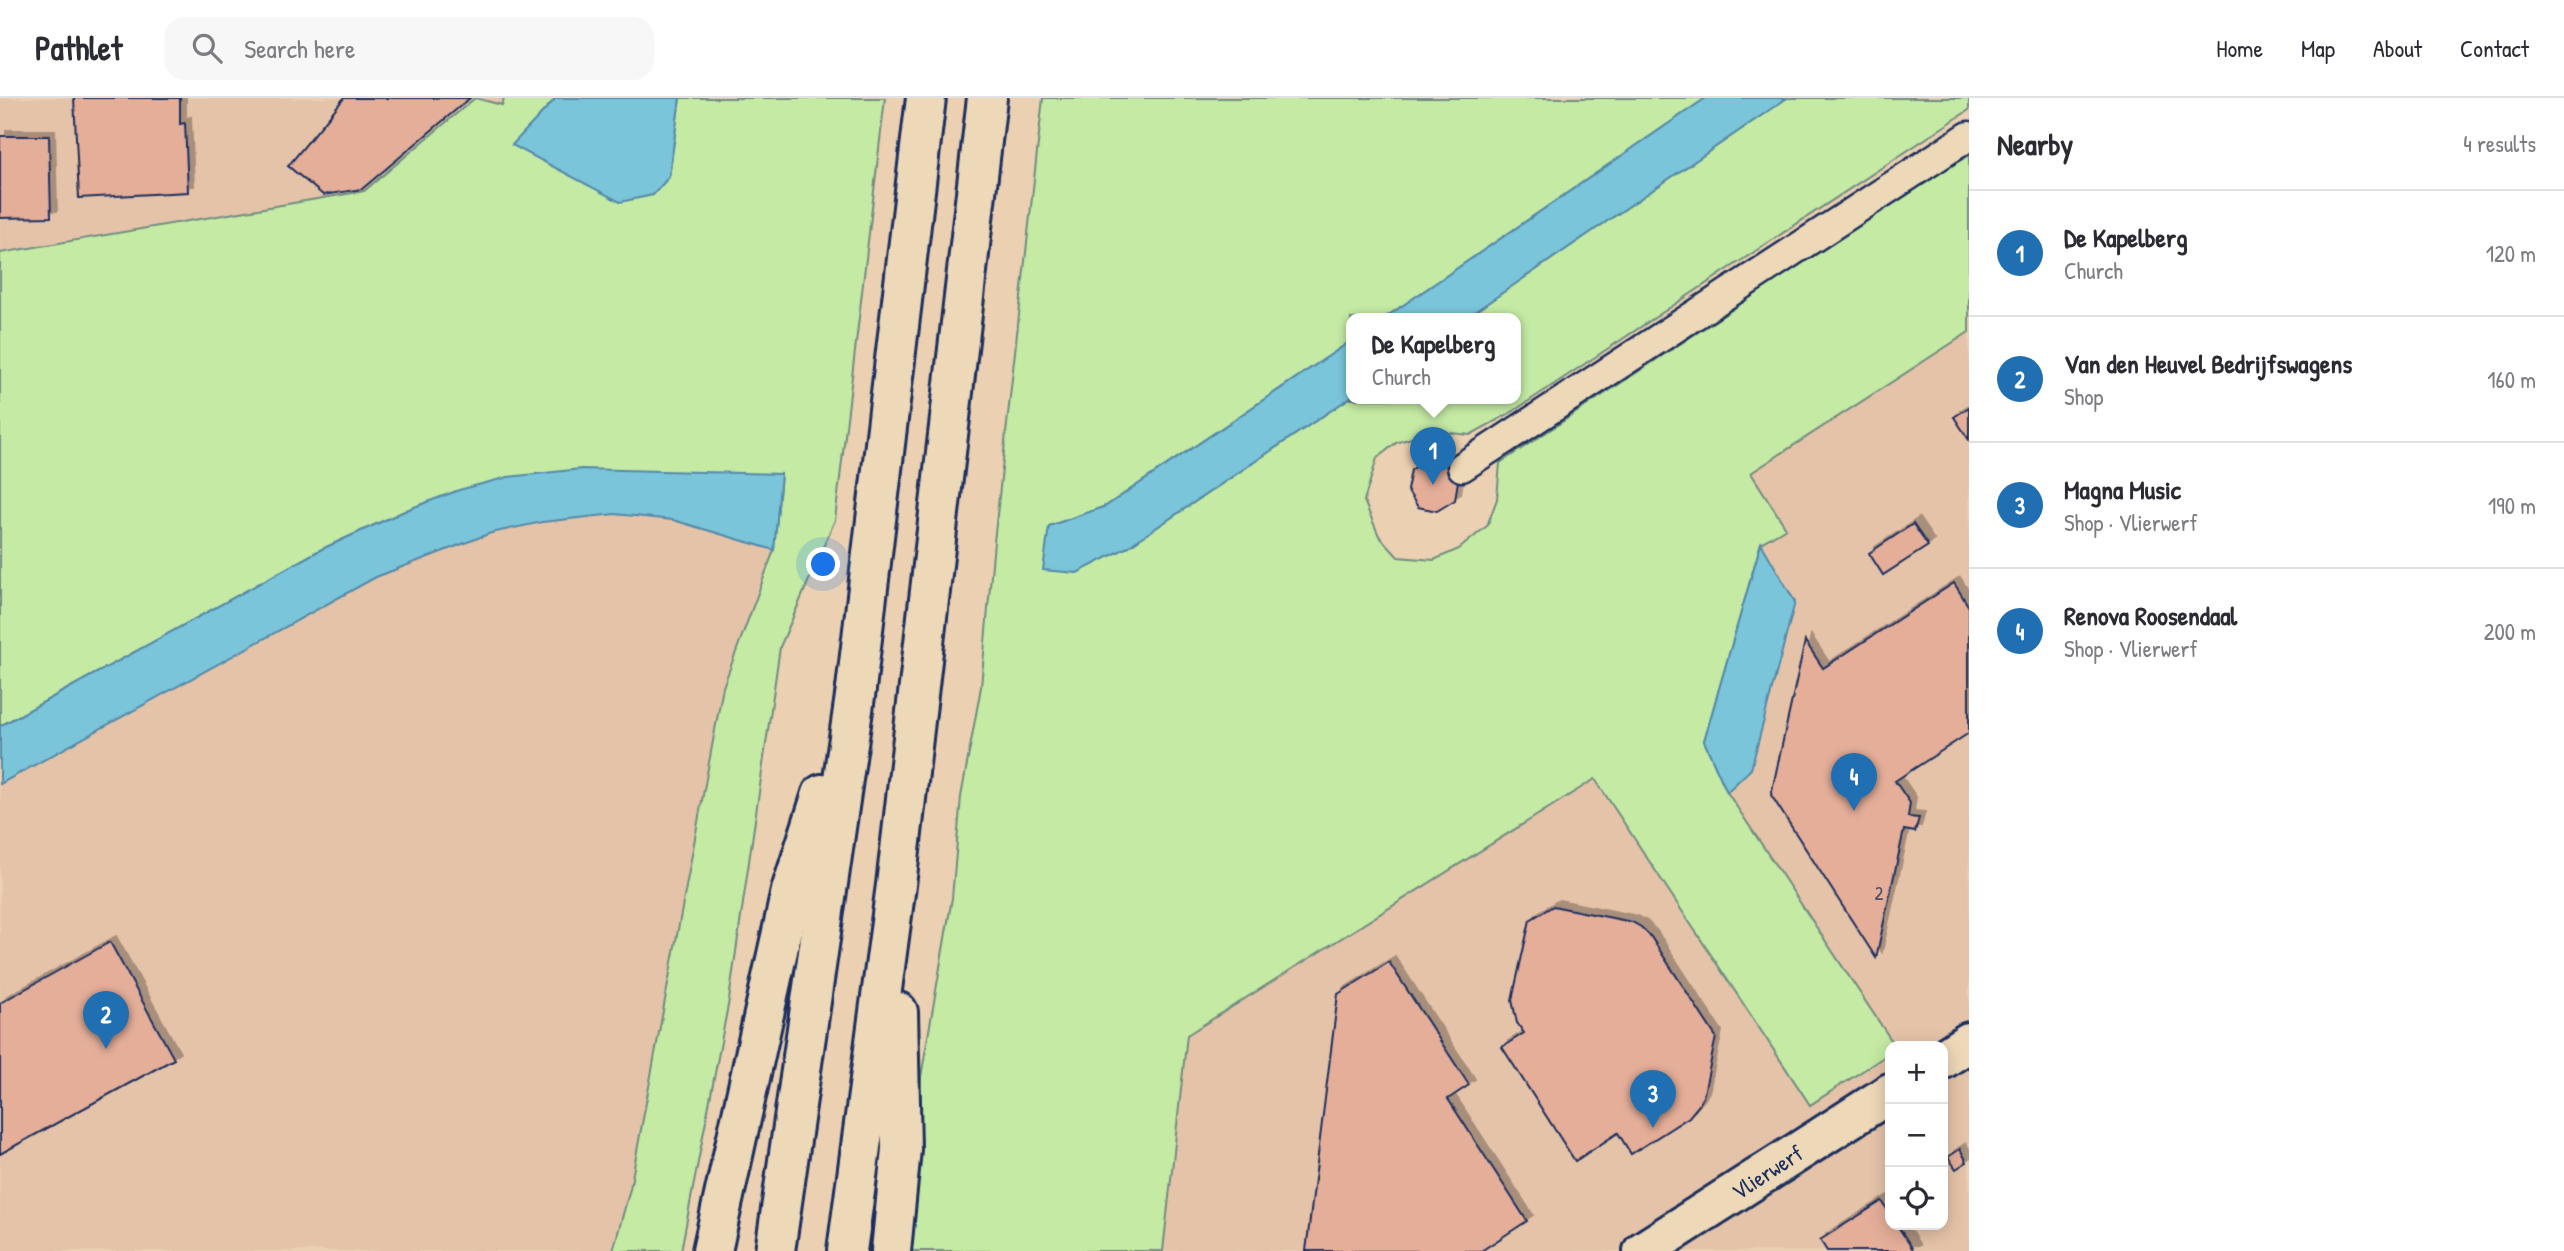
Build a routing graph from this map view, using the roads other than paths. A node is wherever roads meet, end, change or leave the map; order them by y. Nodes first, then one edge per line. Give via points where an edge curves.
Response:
1 (926, 98) edge
2 (987, 98) edge
3 (1969, 136) edge
4 (1462, 467) dead end
5 (856, 689) junction
6 (896, 885) junction
7 (1969, 1042) edge
8 (1948, 1056) edge
9 (1885, 1096) edge
10 (712, 1251) edge
11 (775, 1251) edge
12 (847, 1251) edge
13 (891, 1251) edge
14 (1643, 1251) edge

1 - 5 main road
2 - 6 main road
3 - 4 street
5 - 10 main road via 791,891
5 - 11 main road
6 - 12 main road
6 - 13 main road via 901,1149
7 - 8 main road
9 - 14 main road, Vlierwerf

